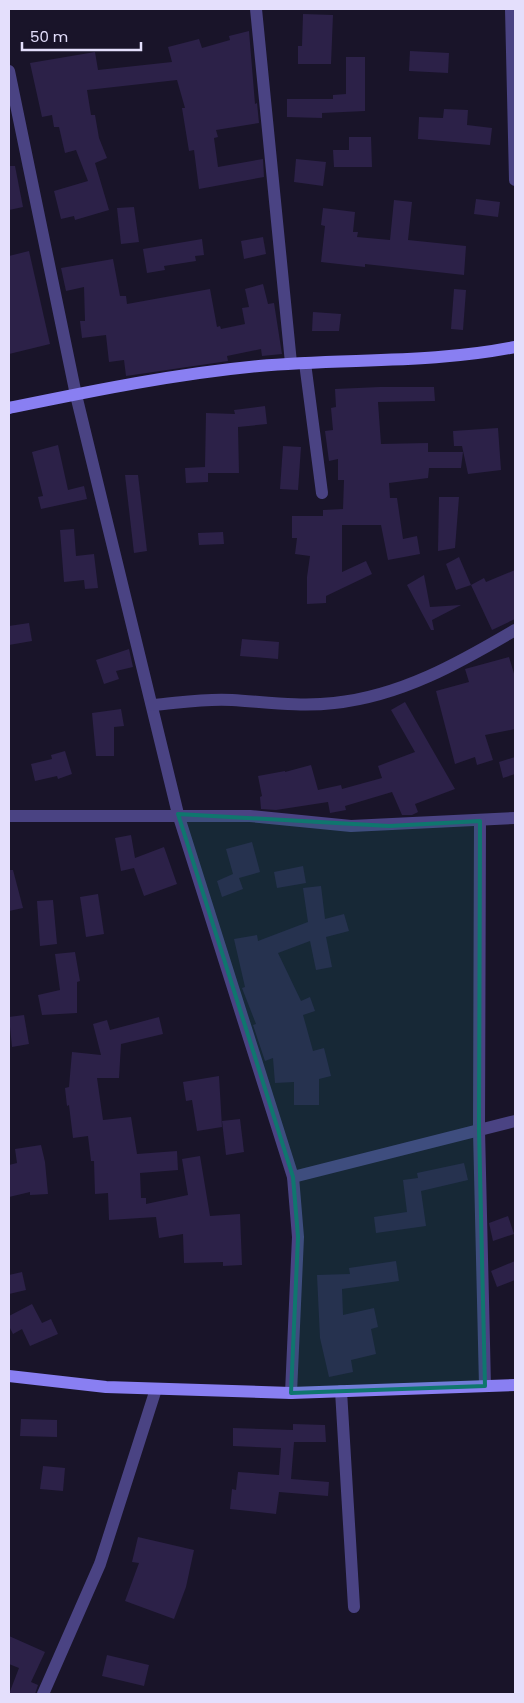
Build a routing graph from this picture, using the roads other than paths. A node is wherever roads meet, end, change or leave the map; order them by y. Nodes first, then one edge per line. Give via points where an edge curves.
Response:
1 (256, 9) edge
2 (511, 9) edge
3 (9, 71) edge
4 (515, 180) edge
5 (515, 347) edge
6 (291, 363) junction
7 (306, 363) junction
8 (76, 395) junction
9 (9, 408) edge
10 (322, 492) dead end
11 (515, 630) edge
12 (152, 705) junction
13 (178, 814) junction
14 (9, 816) edge
15 (515, 818) edge
16 (480, 821) junction
17 (515, 1121) edge
18 (479, 1130) junction
19 (293, 1177) junction
20 (9, 1376) edge
21 (515, 1385) edge
22 (485, 1386) junction
23 (156, 1389) junction
24 (341, 1391) junction
25 (291, 1393) junction
26 (354, 1607) dead end
27 (43, 1694) edge

1 - 6 street
2 - 4 street
3 - 8 street
5 - 7 street via 476,355
6 - 7 street
6 - 8 street via 180,375
7 - 10 street
8 - 9 street
8 - 12 street
11 - 12 street via 433,676 355,700 333,703 230,700
12 - 13 street
13 - 14 street
13 - 16 street via 250,816 351,826
13 - 19 street
15 - 16 street
16 - 18 street
17 - 18 street
18 - 19 street
18 - 22 street
19 - 25 street via 298,1237
20 - 23 street
21 - 22 street
22 - 24 street
23 - 25 street
23 - 27 street via 100,1564
24 - 25 street
24 - 26 street

